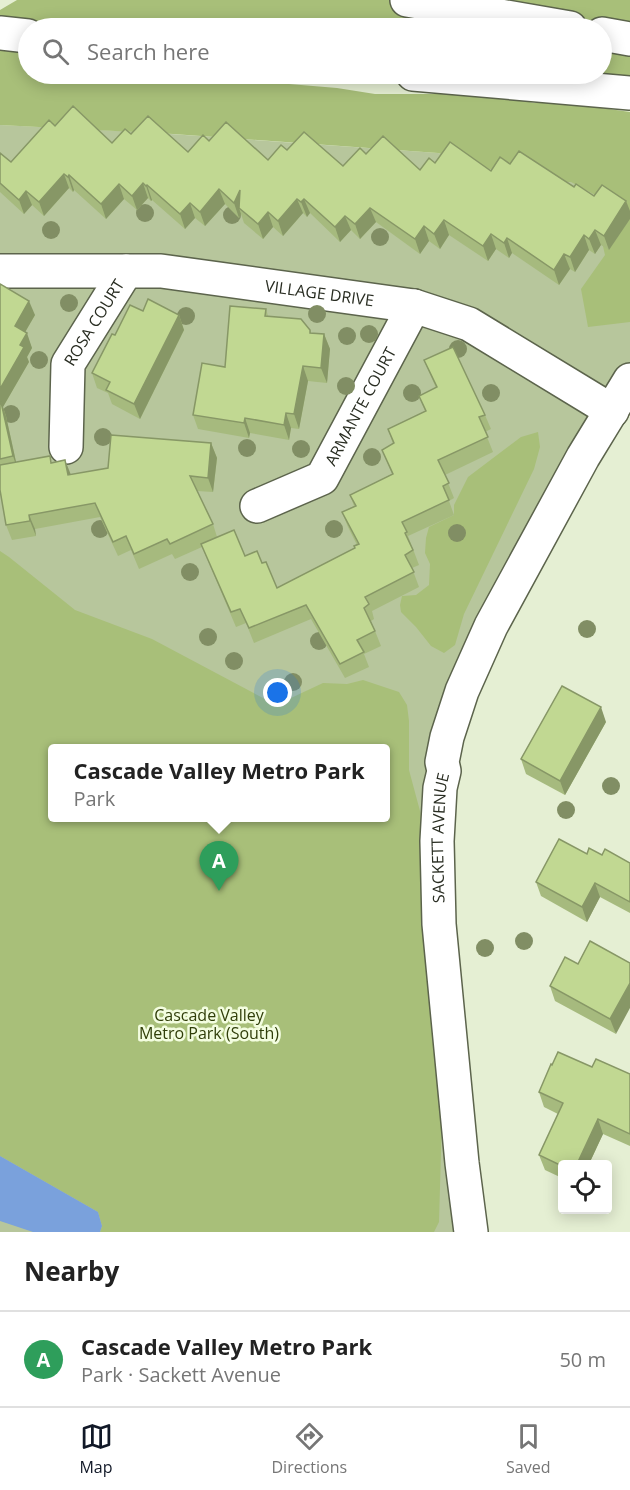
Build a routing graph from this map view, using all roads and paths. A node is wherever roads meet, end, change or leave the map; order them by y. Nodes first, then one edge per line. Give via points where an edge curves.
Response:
1 (407, 0) edge
2 (512, 18) edge
3 (0, 33) edge
4 (18, 35) edge
5 (612, 36) edge
6 (630, 39) edge
7 (527, 84) edge
8 (630, 93) edge
9 (0, 271) edge
10 (126, 271) junction
11 (414, 306) junction
12 (630, 380) edge
13 (612, 411) junction
14 (66, 447) dead end
15 (257, 506) dead end
16 (471, 1232) edge

1 - 2 street
3 - 4 street
5 - 6 street
7 - 8 street
9 - 10 street, VILLAGE DRIVE
10 - 11 street, VILLAGE DRIVE via 161,272
10 - 14 street, ROSA COURT via 68,364
11 - 13 street, VILLAGE DRIVE via 469,324
11 - 15 street, ARMANTE COURT via 322,478
12 - 13 street, SACKETT AVENUE
13 - 16 street, SACKETT AVENUE via 491,626 462,691 442,762 437,841 439,924

